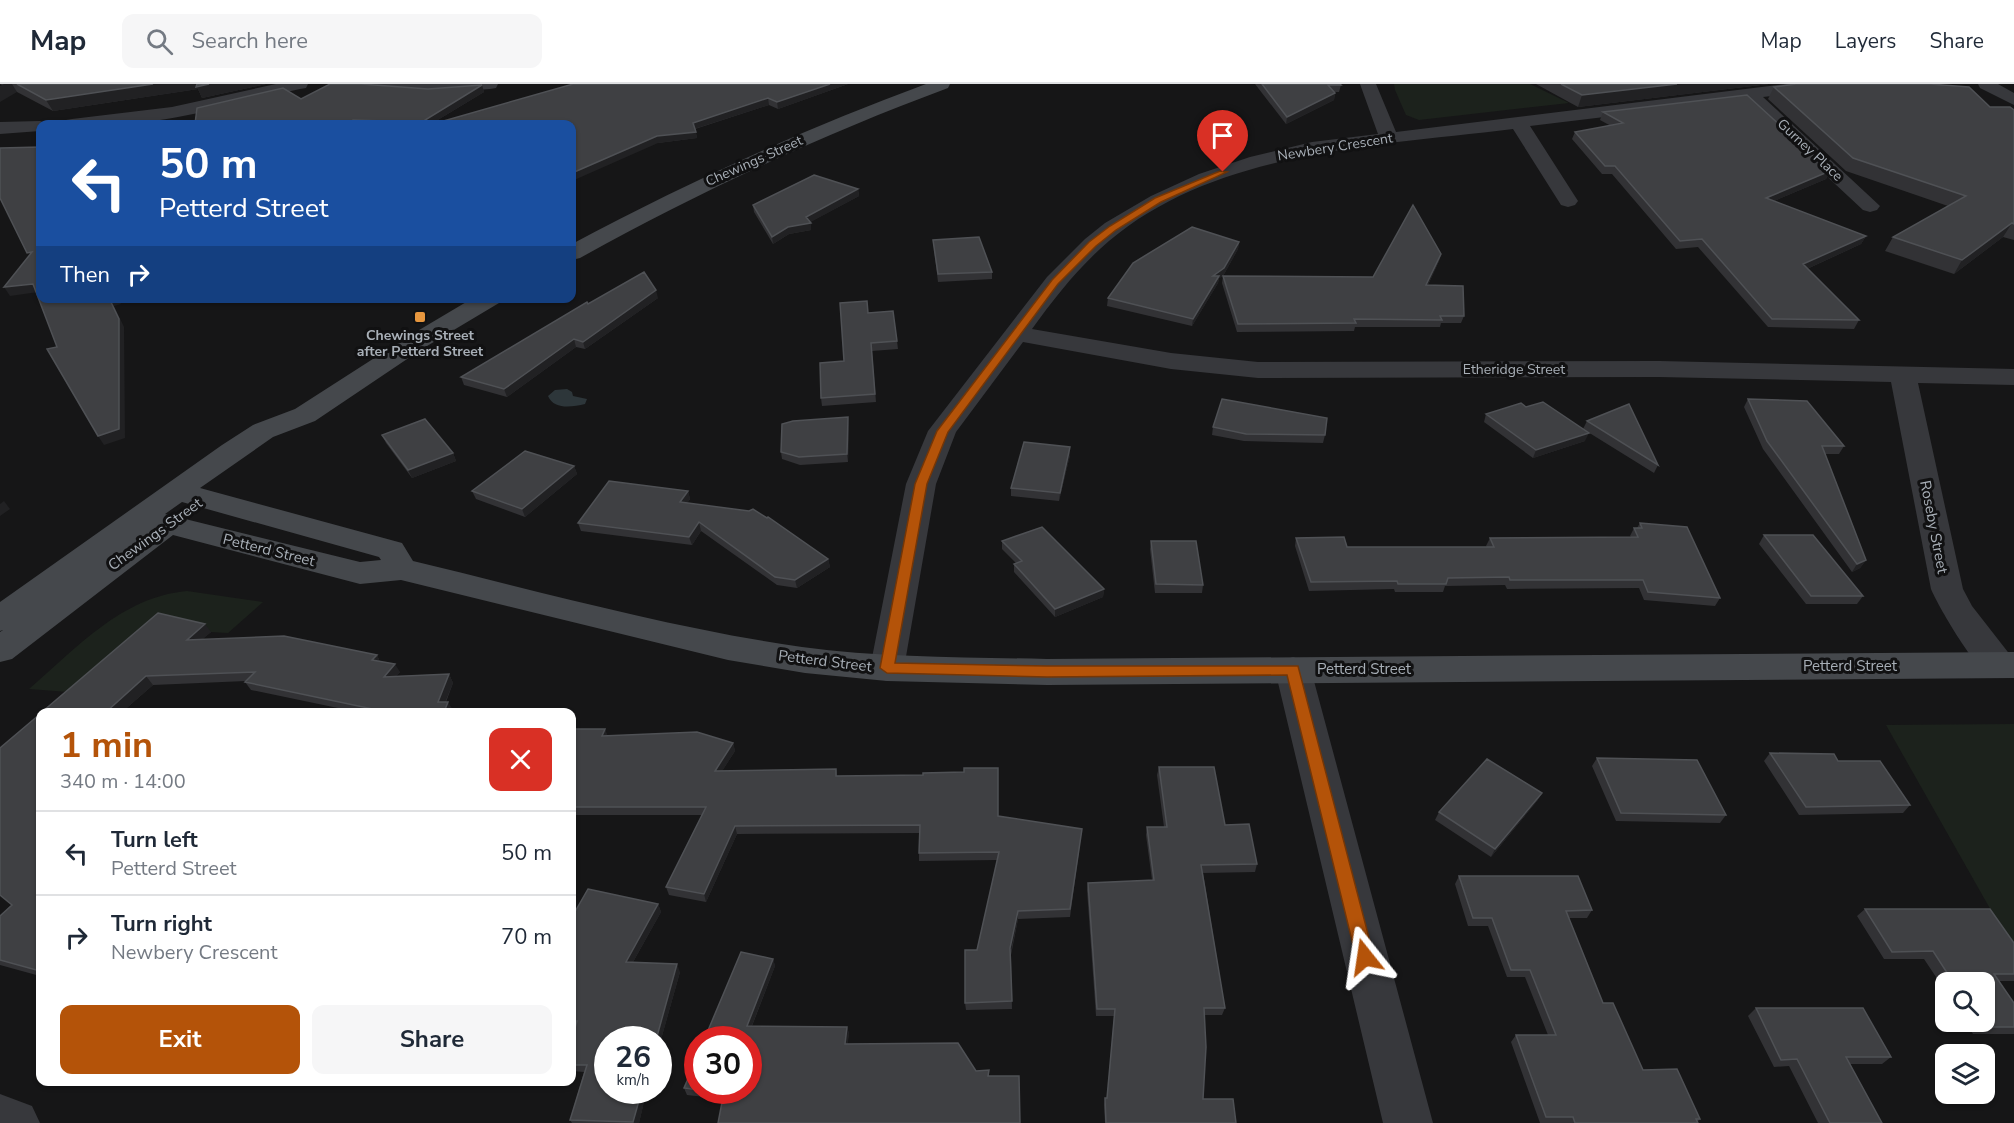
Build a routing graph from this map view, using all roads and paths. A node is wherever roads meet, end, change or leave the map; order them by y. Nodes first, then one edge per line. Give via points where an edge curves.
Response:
1 (300, 84) edge
2 (366, 84) edge
3 (490, 84) edge
4 (942, 84) edge
5 (1368, 84) edge
6 (1828, 84) edge
7 (1986, 84) edge
8 (1749, 93) junction
9 (2014, 100) edge
10 (144, 120) edge
11 (1518, 122) junction
12 (36, 126) edge
13 (0, 128) edge
14 (1389, 138) junction
15 (1568, 201) dead end
16 (1870, 206) dead end
17 (576, 251) edge
18 (483, 303) edge
19 (1016, 333) junction
20 (1903, 375) junction
21 (2014, 378) edge
22 (191, 495) junction
23 (153, 521) junction
24 (401, 569) junction
25 (56, 577) junction
26 (87, 583) junction
27 (0, 619) edge
28 (0, 650) edge
29 (2007, 665) edge
30 (887, 668) junction
31 (1293, 670) junction
32 (0, 1118) edge
33 (15, 1123) edge
34 (1408, 1123) edge

1 - 10 street
2 - 3 street via 430,88
4 - 17 street, Chewings Street via 710,180
5 - 14 street
6 - 8 street, Newbery Crescent
7 - 9 street
8 - 11 street, Newbery Crescent
8 - 16 street, Gurney Place
11 - 14 street, Newbery Crescent
11 - 15 street
12 - 13 street
14 - 19 street, Newbery Crescent via 1312,148 1257,161 1158,200 1093,244 1055,282
18 - 22 street, Chewings Street via 305,415 289,436
19 - 20 street, Etheridge Street via 1181,362 1258,370 1659,369
19 - 30 street, Newbery Crescent via 942,431 921,484
20 - 21 street, Etheridge Street
20 - 29 street, Roseby Street via 1947,589 1958,612
22 - 23 street, Chewings Street
22 - 24 street via 391,550
23 - 24 street, Petterd Street via 360,573
23 - 25 street, Chewings Street
23 - 26 street, Chewings Street
24 - 30 street, Petterd Street via 728,648
25 - 26 street
25 - 27 street, Chewings Street
26 - 28 street, Chewings Street
29 - 31 street, Petterd Street
30 - 31 street, Petterd Street via 1047,672
31 - 34 street
32 - 33 street

